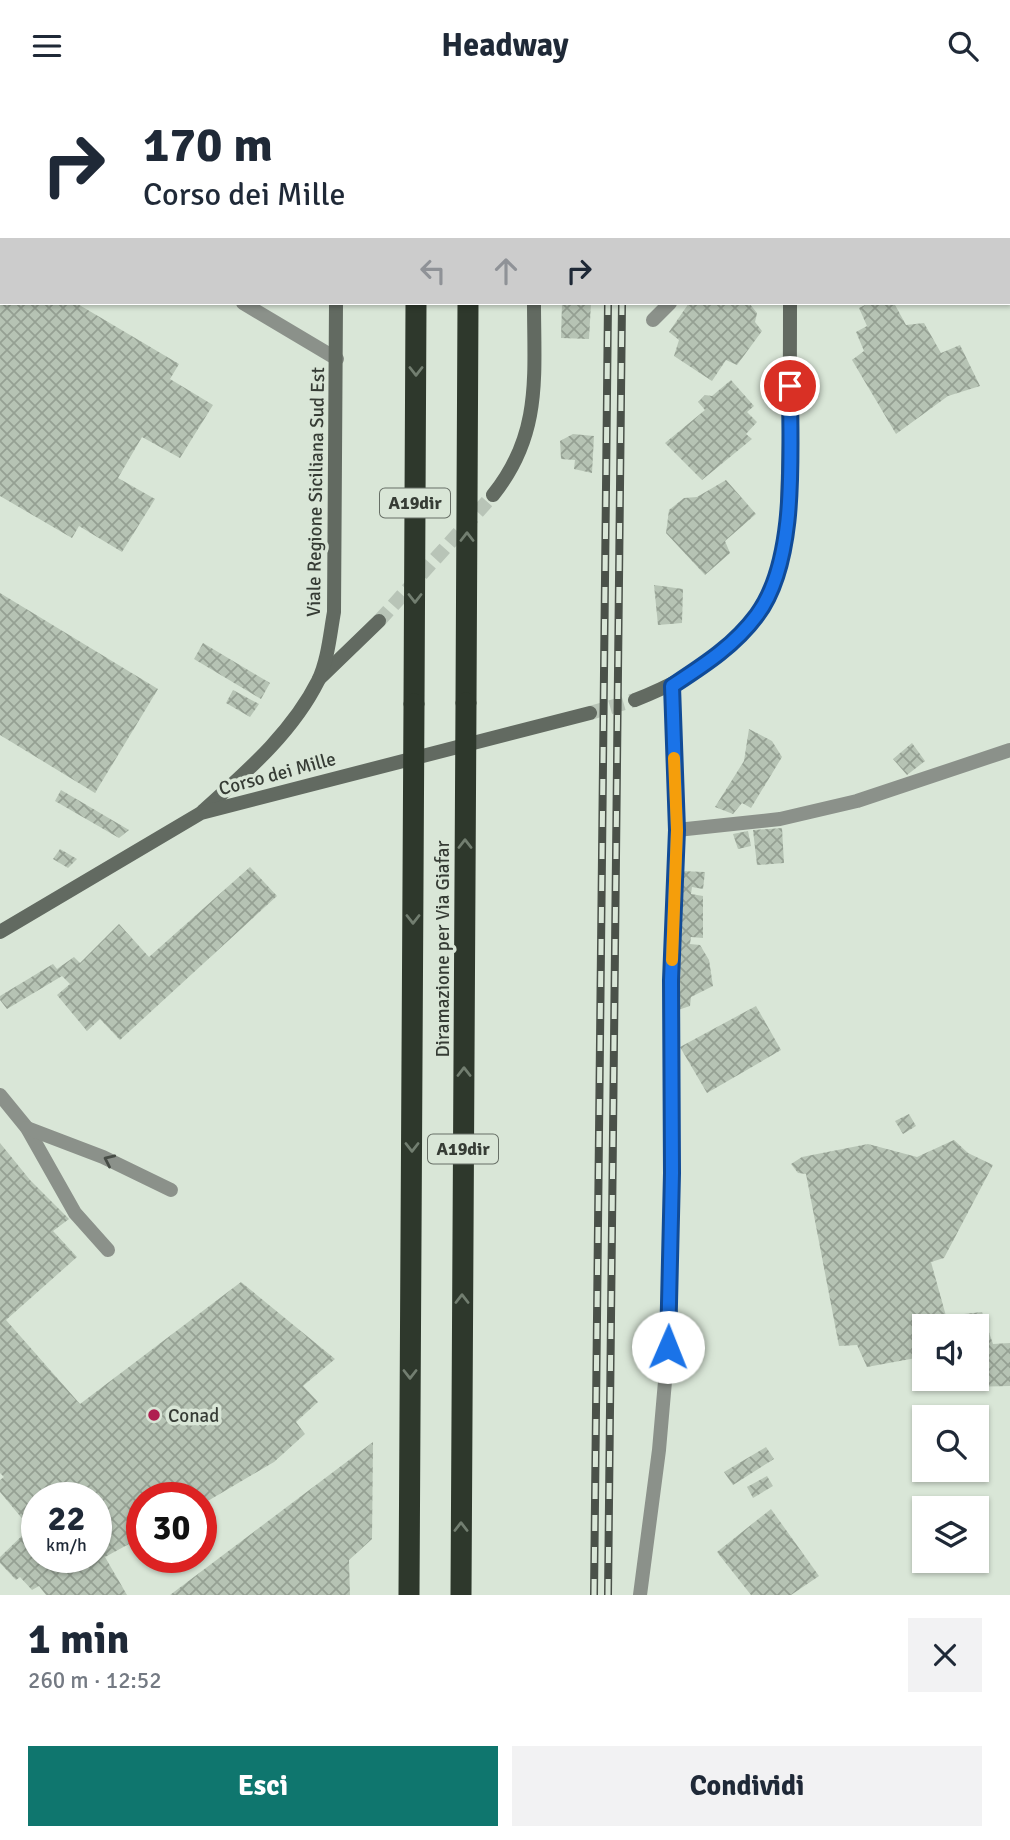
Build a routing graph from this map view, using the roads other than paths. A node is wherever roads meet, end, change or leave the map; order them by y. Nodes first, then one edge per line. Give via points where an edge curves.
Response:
1 (246, 305) edge
2 (336, 305) edge
3 (416, 305) edge
4 (468, 305) edge
5 (534, 305) edge
6 (668, 305) edge
7 (790, 305) edge
8 (653, 320) dead end
9 (337, 359) junction
10 (493, 495) tunnel mouth
11 (379, 621) tunnel mouth
12 (318, 680) junction
13 (672, 686) junction
14 (635, 700) tunnel mouth
15 (590, 713) tunnel mouth
16 (1010, 750) edge
17 (201, 813) junction
18 (677, 830) junction
19 (0, 932) edge
20 (0, 1095) edge
21 (27, 1128) junction
22 (171, 1190) dead end
23 (108, 1250) dead end
24 (409, 1595) edge
25 (461, 1595) edge
26 (640, 1595) edge

1 - 9 street
2 - 9 street, Viale Regione Siciliana Sud Est
3 -> 24 highway, Diramazione per Via Giafar / A19dir, bridge
25 -> 4 highway, Diramazione per Via Giafar / A19dir, bridge
5 - 10 street via 534,399 524,446
6 - 8 street
7 - 13 street via 787,514 779,574 758,614 723,653
9 - 12 street, Viale Regione Siciliana Sud Est via 334,611
11 - 12 street, Viale Regione Siciliana Sud Est
12 - 17 street, Viale Regione Siciliana Sud Est via 260,759
13 - 14 street
13 - 18 street
15 - 17 street, Corso dei Mille
16 - 18 street via 857,801 780,819
17 - 19 street, Corso dei Mille
18 - 26 street via 668,1347
20 - 21 street
22 -> 21 street
21 - 23 street via 75,1213

